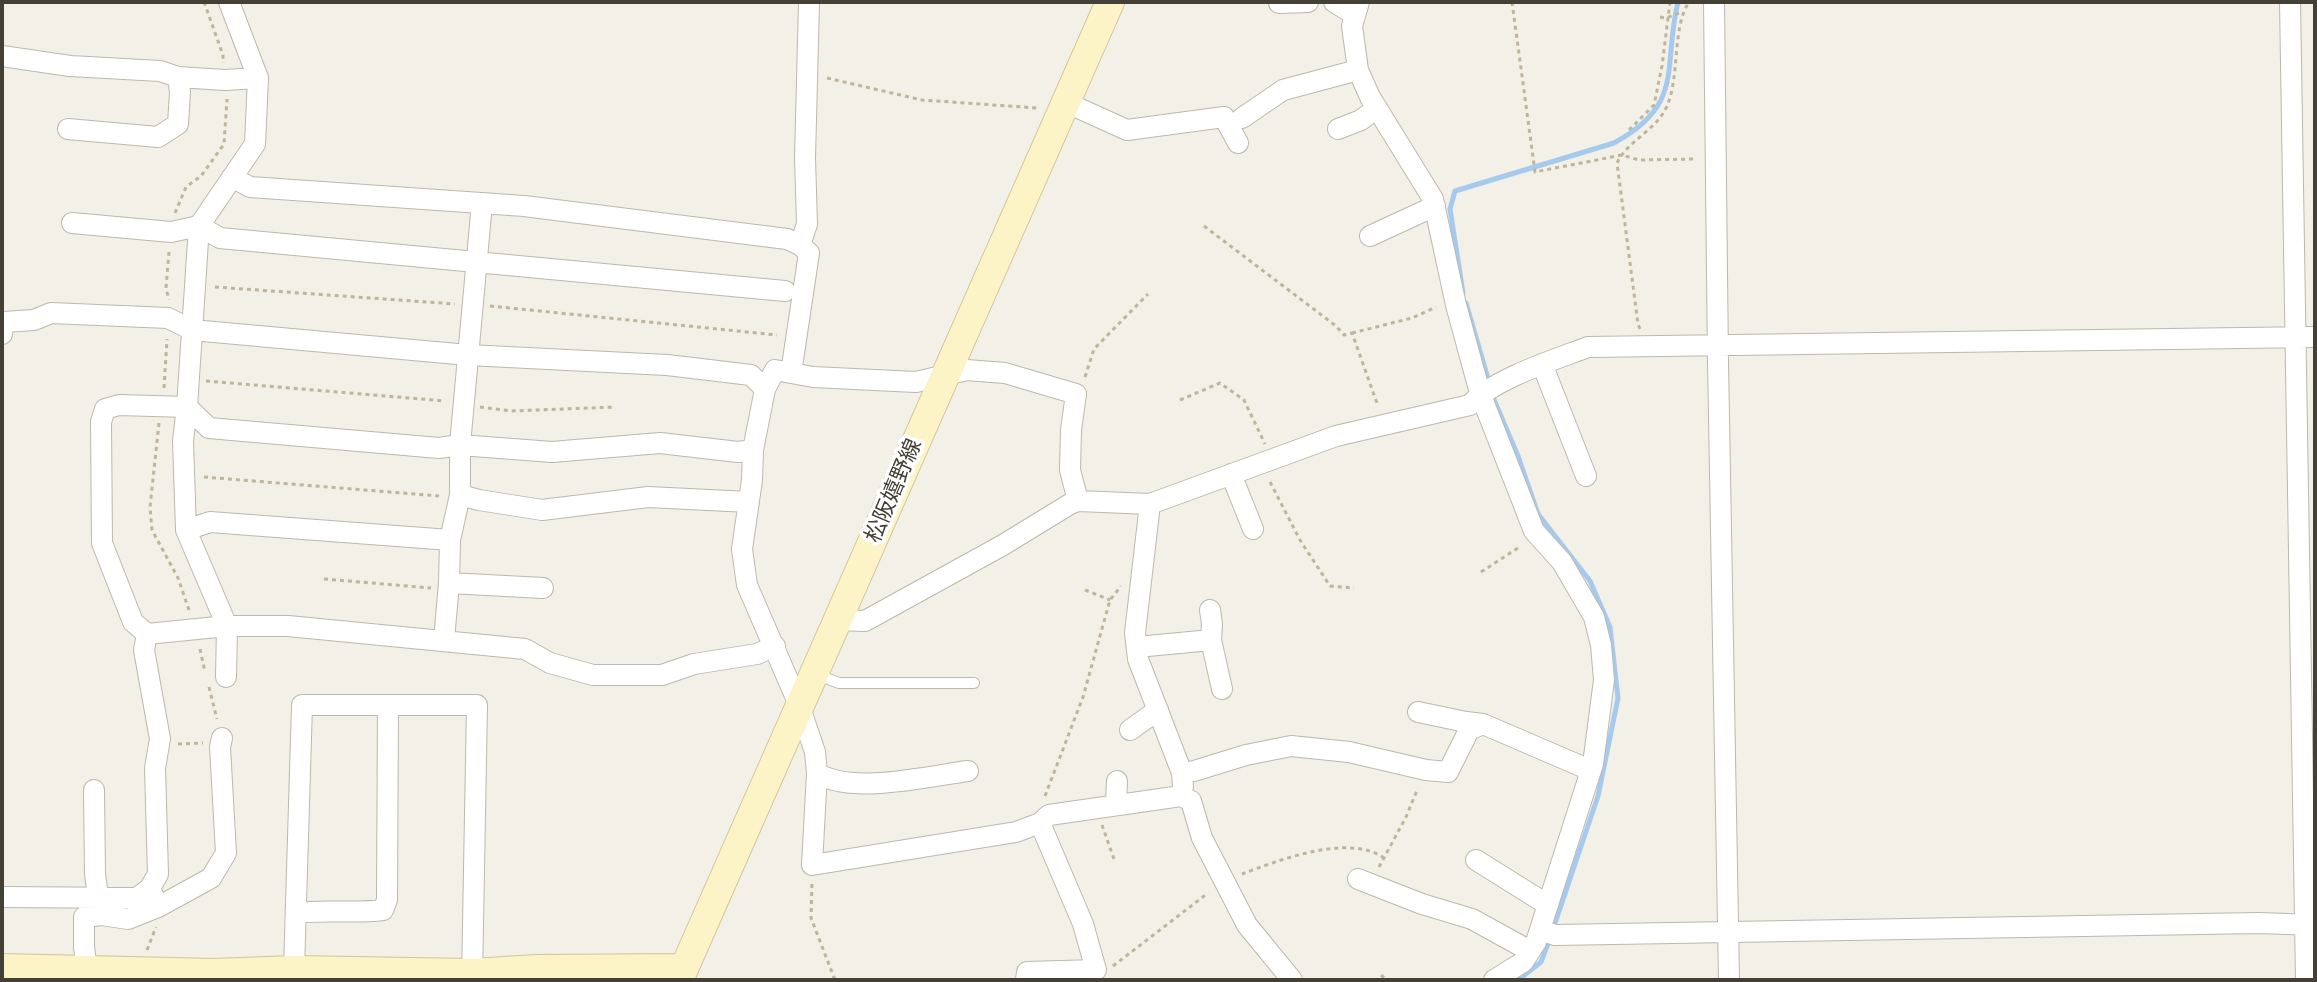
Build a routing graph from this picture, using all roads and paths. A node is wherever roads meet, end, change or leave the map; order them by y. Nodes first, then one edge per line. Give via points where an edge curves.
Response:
1 (229, 2) edge
2 (809, 2) edge
3 (1110, 2) edge
4 (1308, 2) edge
5 (1334, 2) edge
6 (1512, 2) edge
7 (1670, 2) edge
8 (1689, 2) edge
9 (1714, 2) edge
10 (2290, 2) edge
11 (1279, 3) edge
12 (1357, 9) edge
13 (1682, 12) junction
14 (1660, 17) dead end
15 (1666, 18) junction
16 (2, 56) edge
17 (1358, 70) junction
18 (808, 73) junction
19 (178, 77) junction
20 (258, 78) junction
21 (1063, 106) junction
22 (1377, 108) junction
23 (1242, 118) dead end
24 (68, 129) dead end
25 (1338, 129) dead end
26 (1629, 130) dead end
27 (1238, 143) dead end
28 (1622, 155) junction
29 (1716, 159) junction
30 (232, 177) junction
31 (482, 203) junction
32 (1435, 206) junction
33 (72, 223) dead end
34 (199, 226) junction
35 (1204, 226) dead end
36 (1370, 236) dead end
37 (800, 245) junction
38 (476, 261) junction
39 (211, 287) dead end
40 (785, 291) dead end
41 (1148, 294) dead end
42 (1456, 301) junction
43 (473, 305) junction
44 (192, 330) junction
45 (1352, 333) junction
46 (2, 334) edge
47 (2305, 337) edge
48 (786, 343) junction
49 (1649, 346) junction
50 (1718, 347) junction
51 (468, 355) junction
52 (1542, 364) junction
53 (791, 373) junction
54 (945, 374) junction
55 (206, 381) dead end
56 (765, 389) junction
57 (1480, 393) junction
58 (1076, 394) junction
59 (464, 403) junction
60 (187, 407) junction
61 (615, 407) dead end
62 (1385, 425) junction
63 (460, 445) junction
64 (753, 450) junction
65 (1231, 474) junction
66 (1586, 476) dead end
67 (204, 477) dead end
68 (460, 495) junction
69 (1078, 501) junction
70 (749, 502) junction
71 (1150, 504) junction
72 (1253, 529) dead end
73 (186, 530) junction
74 (1538, 535) junction
75 (450, 540) junction
76 (1144, 561) junction
77 (1481, 572) dead end
78 (324, 579) dead end
79 (449, 583) junction
80 (543, 588) dead end
81 (1085, 590) dead end
82 (1110, 600) junction
83 (1210, 610) dead end
84 (838, 620) junction
85 (227, 626) junction
86 (147, 634) junction
87 (444, 640) junction
88 (1211, 640) junction
89 (775, 646) junction
90 (1137, 647) junction
91 (814, 674) junction
92 (226, 677) dead end
93 (974, 683) dead end
94 (1222, 689) dead end
95 (799, 705) junction
96 (388, 706) junction
97 (1158, 710) junction
98 (1418, 712) dead end
99 (1483, 724) junction
100 (1130, 730) dead end
101 (222, 738) joint
102 (159, 745) junction
103 (1593, 764) junction
104 (1426, 770) junction
105 (968, 771) dead end
106 (817, 773) junction
107 (1182, 773) junction
108 (1117, 781) dead end
109 (94, 790) dead end
110 (1184, 798) junction
111 (1108, 806) junction
112 (1040, 823) junction
113 (1114, 859) dead end
114 (1476, 860) dead end
115 (812, 865) junction
116 (1365, 881) joint
117 (150, 888) junction
118 (2, 897) edge
119 (98, 897) junction
120 (1548, 905) junction
121 (158, 907) junction
122 (296, 913) junction
123 (2310, 926) edge
124 (1540, 930) junction
125 (1728, 933) junction
126 (1530, 951) junction
127 (2, 968) edge
128 (87, 970) junction
129 (294, 970) junction
130 (682, 974) edge
131 (1381, 975) dead end
132 (472, 976) edge
133 (214, 977) edge
134 (835, 980) edge
135 (1026, 980) edge
136 (1292, 980) edge
137 (1387, 980) edge
138 (1494, 980) edge
139 (1729, 980) edge
140 (2306, 980) edge

1 - 20 street
2 - 18 street
3 - 21 main road, 松阪嬉野線
4 - 11 street
5 - 12 street
6 - 28 path via 1535,172
7 - 15 path
8 - 13 path
9 - 29 street
10 - 47 street
12 - 17 street via 1352,26
13 - 15 path
13 - 28 path via 1667,106
14 - 15 path
15 - 26 path via 1654,105
16 - 19 street
17 - 22 street
17 - 23 street via 1283,90
18 - 21 path via 922,100
18 - 37 street via 807,224
19 - 20 street
19 - 24 street via 178,124 158,137
20 - 30 street via 255,144
21 - 27 street via 1127,130 1224,117
21 - 54 main road, 松阪嬉野線
22 - 25 street
22 - 32 street
28 - 29 path via 1639,160
28 - 49 path via 1617,163 1638,324
29 - 50 street
30 - 31 street via 250,187
30 - 34 street
31 - 37 street via 787,239
31 - 38 street
32 - 36 street
32 - 42 street
33 - 34 street via 171,232
34 - 38 street via 220,238
34 - 44 street
35 - 45 path via 1344,335
37 - 48 street via 809,253
38 - 40 street
38 - 43 street
39 - 43 path
41 - 58 path via 1094,349
42 - 45 path
42 - 57 street
43 - 48 path via 778,335
43 - 51 street
44 - 46 street via 168,318 51,313 3,322
44 - 51 street
44 - 60 street
45 - 62 path
47 - 50 street
47 - 123 street
48 - 53 street
49 - 50 street
49 - 52 street via 1588,347
50 - 125 street
51 - 56 street via 667,365 751,375
51 - 59 street
52 - 57 street
52 - 66 street
53 - 54 street via 916,382
53 - 56 street via 775,370
54 - 58 street via 1005,373
54 - 84 main road, 松阪嬉野線
55 - 59 path
56 - 64 street
57 - 62 street via 1470,405
57 - 74 street
58 - 69 street via 1070,470
59 - 61 path via 511,411
59 - 63 street
60 - 63 street via 209,428 439,448
60 - 73 street
60 - 86 street via 119,405 105,409 101,422 102,543 133,622
62 - 65 street via 1336,436
63 - 64 street via 552,452 660,443
63 - 68 street
64 - 70 street
65 - 71 street
65 - 72 street
67 - 68 path
68 - 70 street via 542,510 648,497
68 - 75 street
69 - 71 street
69 - 84 street via 865,621
70 - 89 street via 742,549 747,585
71 - 76 street
73 - 75 street via 210,522
73 - 85 street
74 - 77 path
74 - 103 street via 1562,562 1594,617 1601,645 1604,680
75 - 79 street
76 - 82 path via 1138,561
76 - 90 street
78 - 79 path via 436,588
79 - 80 street
79 - 87 street
81 - 82 path
82 - 112 path via 1083,697 1040,807
83 - 88 street
84 - 91 main road, 松阪嬉野線
85 - 86 street
85 - 87 street
85 - 92 street
86 - 102 street via 144,650
87 - 89 street via 525,649 550,663 593,675 662,675
88 - 90 street
88 - 94 street
89 - 95 street
90 - 97 street
91 - 93 lane via 839,683
91 - 95 main road, 松阪嬉野線
95 - 106 street
95 - 130 main road, 松阪嬉野線
96 - 122 street via 383,910
96 - 122 street via 302,705
96 - 132 street via 477,705
97 - 100 street
97 - 107 street
98 - 99 street
99 - 103 street via 1583,767
99 - 104 street via 1469,730 1448,772
101 - 102 path
101 - 121 street via 226,853 211,878
102 - 117 street via 158,874
103 - 120 street
104 - 107 street via 1349,752 1291,746
104 - 116 path via 1406,817
105 - 106 street via 867,784 828,780
106 - 115 street
107 - 110 street
108 - 111 street
109 - 119 street
110 - 111 street
110 - 136 street via 1191,801 1202,838 1247,925
111 - 112 street via 1049,815
111 - 113 path via 1101,822
112 - 115 street via 1016,832
112 - 135 street via 1083,924 1096,970 1027,972
114 - 120 street
115 - 134 path via 811,918
116 - 126 street via 1472,919
117 - 119 street via 137,898
117 - 121 street
118 - 119 street
120 - 124 street
121 - 128 street via 128,919 84,917
122 - 129 street
123 - 125 street
123 - 140 street
124 - 125 street via 1555,935
124 - 126 street
125 - 139 street
126 - 138 street via 1523,962
127 - 128 main road
128 - 133 main road
129 - 132 main road
129 - 133 main road
130 - 132 main road via 537,969
131 - 137 path

